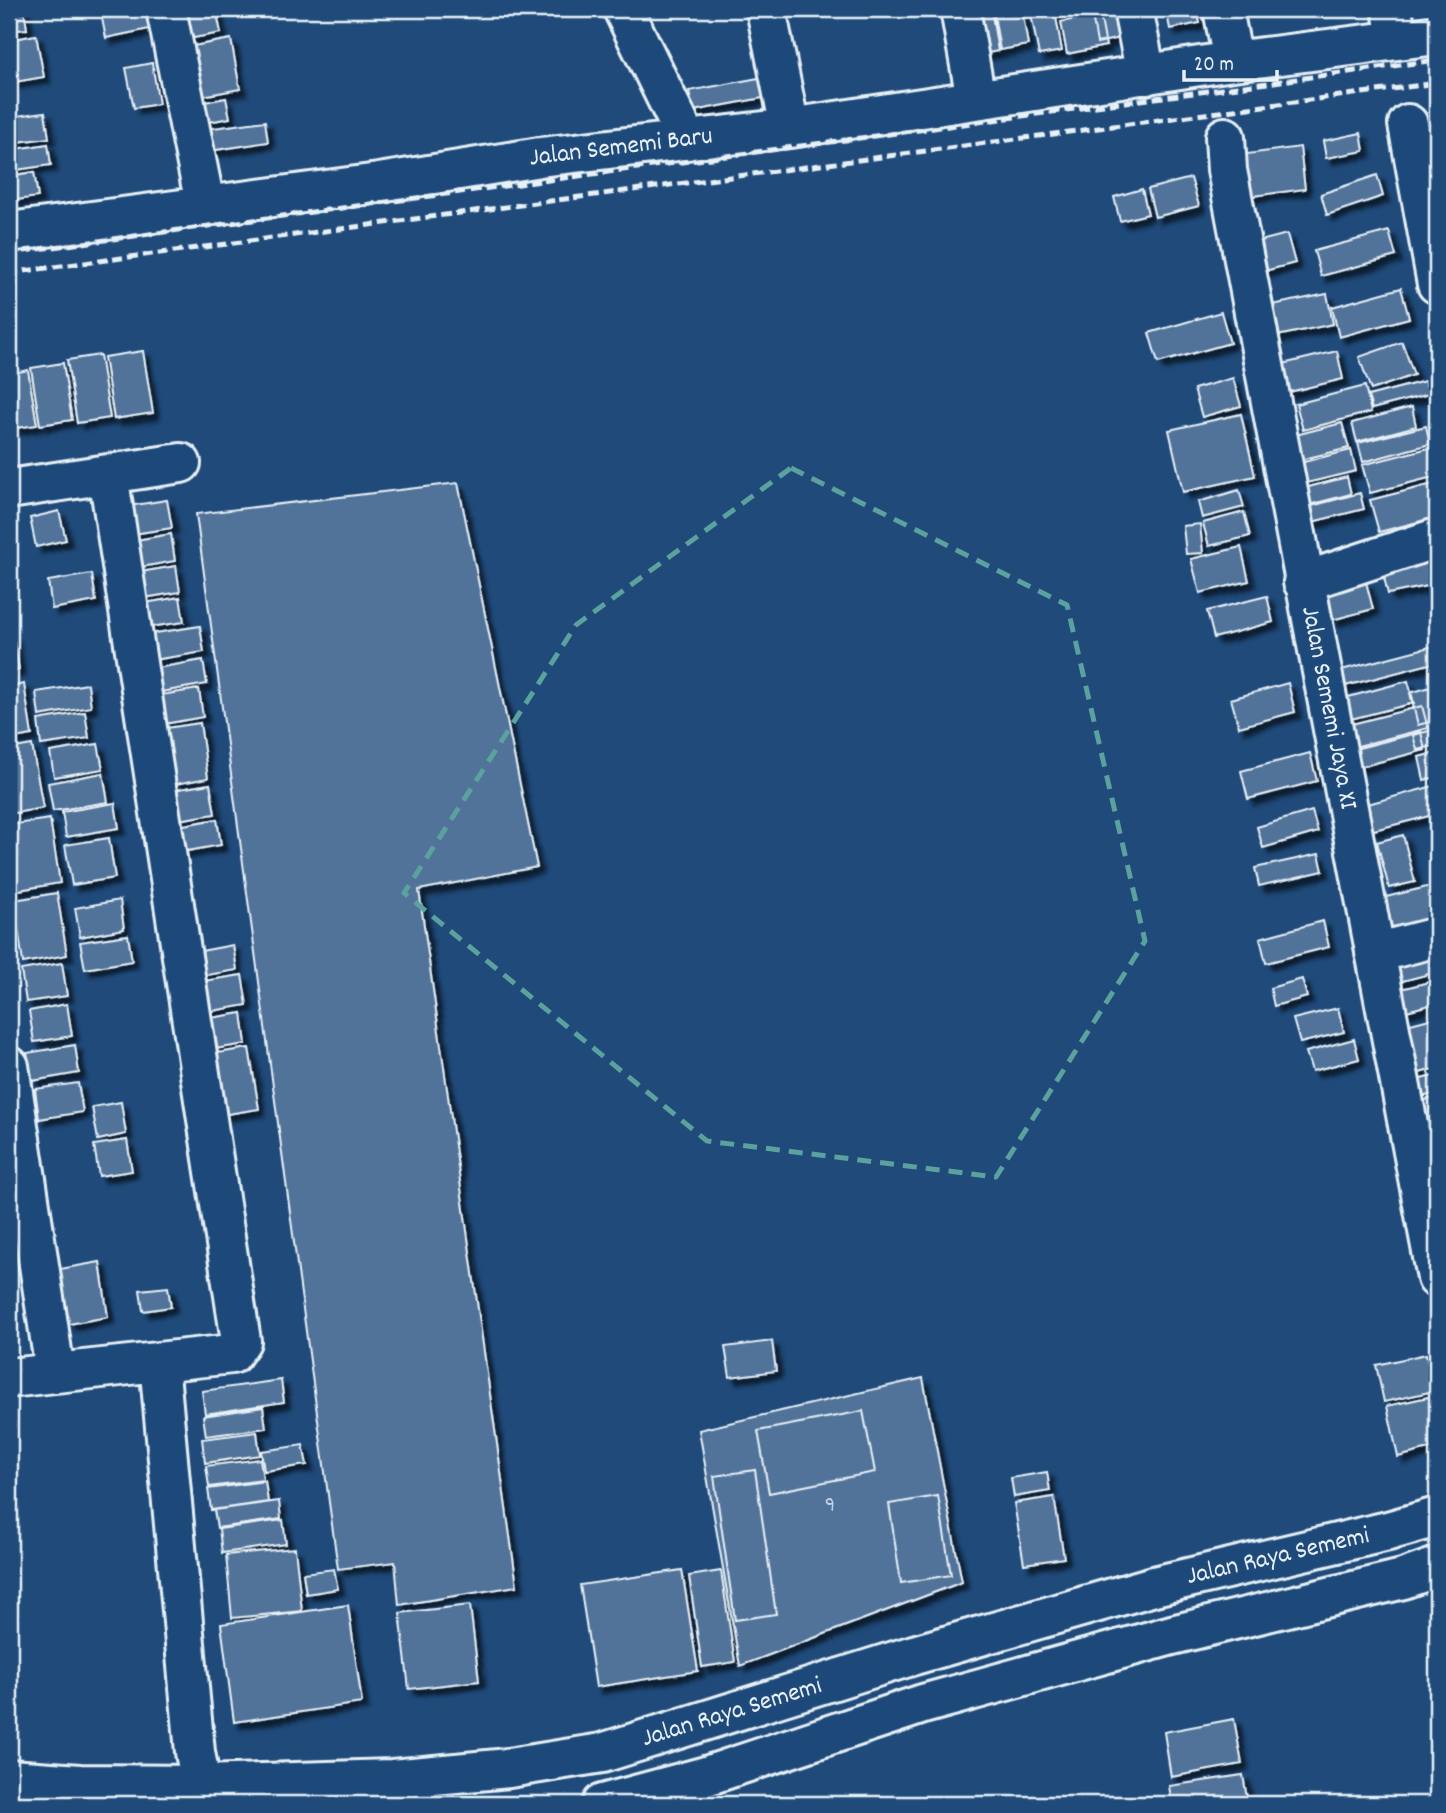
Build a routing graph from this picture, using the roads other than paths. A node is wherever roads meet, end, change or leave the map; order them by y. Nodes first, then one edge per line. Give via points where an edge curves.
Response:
1 (166, 9) edge
2 (623, 9) edge
3 (766, 9) edge
4 (960, 9) edge
5 (1133, 9) edge
6 (1223, 9) edge
7 (1394, 24) edge
8 (1437, 35) edge
9 (1233, 61) junction
10 (1146, 75) junction
11 (976, 99) junction
12 (1408, 124) dead end
13 (790, 128) junction
14 (1225, 138) dead end
15 (687, 140) junction
16 (205, 204) junction
17 (9, 232) edge
18 (1437, 285) edge
19 (181, 463) dead end
20 (108, 474) junction
21 (9, 489) edge
22 (1437, 538) edge
23 (1303, 582) junction
24 (1437, 937) edge
25 (1375, 953) junction
26 (9, 1066) edge
27 (1429, 1190) edge
28 (1437, 1278) edge
29 (159, 1362) junction
30 (55, 1371) junction
31 (9, 1377) edge
32 (1437, 1517) edge
33 (1437, 1567) edge
34 (9, 1779) edge
35 (201, 1785) junction
36 (393, 1791) edge
37 (602, 1804) edge

1 - 16 street
2 - 15 street
3 - 13 street
4 - 11 street
5 - 10 street
6 - 9 street
7 - 8 street, Jalan Sememi Baru
7 - 9 street, Jalan Sememi Baru
9 - 10 street, Jalan Sememi Baru
10 - 11 street, Jalan Sememi Baru
11 - 13 street, Jalan Sememi Baru
12 - 18 street
13 - 15 street, Jalan Sememi Baru
14 - 23 street, Jalan Sememi Jaya XI via 1227,170
15 - 16 street, Jalan Sememi Baru
16 - 17 street, Jalan Sememi Baru
19 - 20 street
20 - 21 street
20 - 29 street via 240,1341 232,1354
22 - 23 street
23 - 25 street, Jalan Sememi Jaya XI
24 - 25 street
25 - 27 street, Jalan Sememi Jaya XI
26 - 30 street
27 - 28 street, Jalan Sememi Jaya XI
29 - 30 street
29 - 35 street
30 - 31 street
32 - 36 street, Jalan Raya Sememi via 1154,1586 602,1753
33 - 37 street, Jalan Raya Sememi via 923,1704 706,1776
34 - 35 street, Jalan Raya Sememi
35 - 36 street, Jalan Raya Sememi

